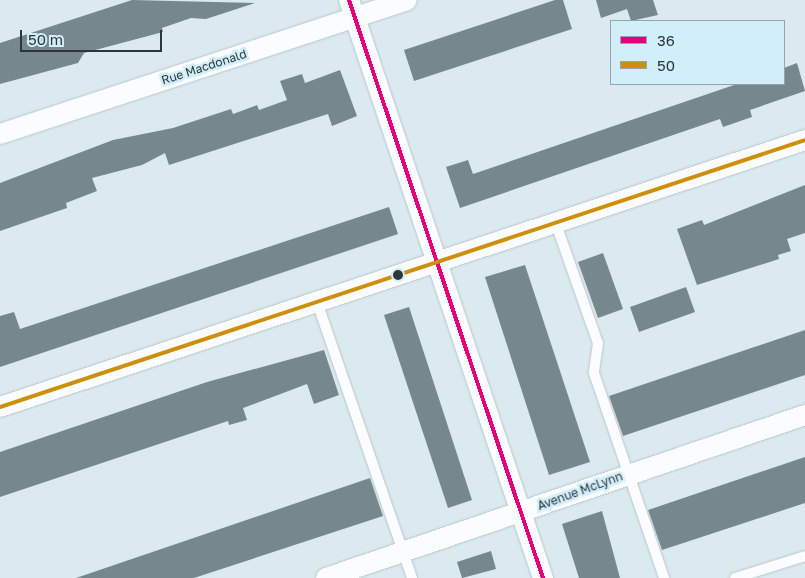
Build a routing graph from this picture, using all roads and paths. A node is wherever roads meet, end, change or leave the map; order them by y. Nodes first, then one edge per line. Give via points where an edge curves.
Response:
1 (407, 0) edge
2 (352, 9) edge
3 (0, 134) edge
4 (805, 140) edge
5 (556, 224) junction
6 (437, 262) junction
7 (317, 302) junction
8 (0, 407) edge
9 (805, 415) edge
10 (627, 474) junction
11 (522, 514) junction
12 (403, 552) junction
13 (805, 556) edge
14 (326, 578) edge
15 (412, 578) edge
16 (543, 578) edge
17 (664, 578) edge
18 (734, 578) edge

1 - 2 street, Rue Macdonald
2 - 3 street, Rue Macdonald
2 - 6 street
4 - 5 street
5 - 6 street
5 - 10 lane via 598,344 594,373
6 - 7 street
6 - 11 street
7 - 8 street
7 - 12 lane
9 - 10 street, Avenue McLynn
10 - 11 street, Avenue McLynn
10 - 17 lane
11 - 12 street, Avenue McLynn
11 - 16 street
12 - 14 street, Avenue McLynn
12 - 15 lane
13 - 18 lane

